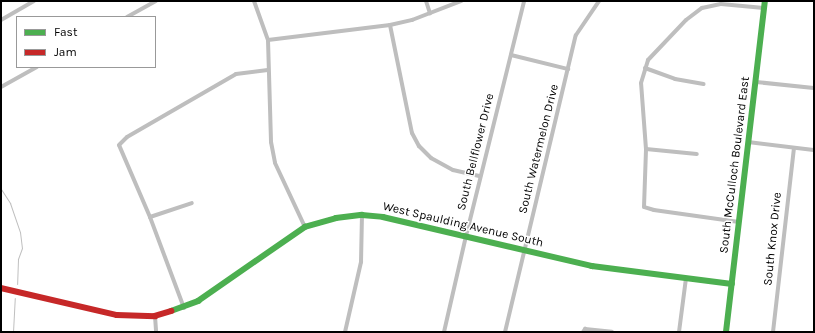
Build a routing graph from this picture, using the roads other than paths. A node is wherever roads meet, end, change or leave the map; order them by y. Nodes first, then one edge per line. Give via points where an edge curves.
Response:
1 (34, 1) edge
2 (156, 1) edge
3 (254, 1) edge
4 (426, 1) edge
5 (460, 1) edge
6 (524, 1) edge
7 (599, 1) edge
8 (765, 1) edge
9 (764, 8) junction
10 (430, 13) junction
11 (129, 16) edge
12 (1, 20) edge
13 (390, 25) junction
14 (268, 40) junction
15 (511, 55) junction
16 (35, 68) edge
17 (645, 68) junction
18 (568, 69) junction
19 (268, 70) junction
20 (756, 82) junction
21 (704, 84) dead end
22 (1, 87) edge
23 (814, 88) edge
24 (748, 142) junction
25 (794, 148) junction
26 (646, 149) junction
27 (814, 150) edge
28 (697, 154) dead end
29 (480, 176) junction
30 (192, 203) dead end
31 (362, 215) junction
32 (150, 217) junction
33 (739, 222) junction
34 (305, 227) junction
35 (466, 236) junction
36 (524, 251) junction
37 (686, 278) junction
38 (732, 284) junction
39 (1, 288) edge
40 (184, 308) junction
41 (155, 316) junction
42 (584, 330) edge
43 (156, 332) edge
44 (345, 332) edge
45 (444, 332) edge
46 (505, 332) edge
47 (612, 332) edge
48 (679, 332) edge
49 (726, 332) edge
50 (772, 332) edge

1 - 12 street
2 - 11 street
3 - 14 street
4 - 10 street
5 - 10 street
6 - 15 street, South Bellflower Drive
7 - 18 street, South Watermelon Drive via 576,35
8 - 9 street, South McCulloch Boulevard East
9 - 17 street via 722,4 702,8 686,20 648,60
9 - 20 street, South McCulloch Boulevard East
10 - 13 street
13 - 14 street
13 - 29 street via 412,133 419,146 431,158 453,170
14 - 19 street
15 - 18 street
15 - 29 street, South Bellflower Drive
16 - 22 street
17 - 21 street via 675,79
17 - 26 street via 641,83
18 - 36 street, South Watermelon Drive
19 - 32 street via 236,74 127,137 119,145
19 - 34 street via 271,142 275,162
20 - 23 street
20 - 24 street, South McCulloch Boulevard East
24 - 25 street
24 - 33 street, South McCulloch Boulevard East
25 - 27 street
25 - 50 street, South Knox Drive
26 - 28 street
26 - 33 street via 644,207
29 - 35 street, South Bellflower Drive
30 - 32 street
31 - 34 street, West Spaulding Avenue South via 336,218
31 - 35 street, West Spaulding Avenue South via 383,217
31 - 44 street via 361,262
32 - 40 street
33 - 38 street, South McCulloch Boulevard East
34 - 40 street, West Spaulding Avenue South via 211,293
35 - 36 street, West Spaulding Avenue South
35 - 45 street, South Bellflower Drive
36 - 37 street, West Spaulding Avenue South via 592,266
36 - 46 street, South Watermelon Drive
37 - 38 street, West Spaulding Avenue South
37 - 48 street
38 - 49 street, South McCulloch Boulevard East
39 - 41 street, West Spaulding Avenue South via 117,315
40 - 41 street, West Spaulding Avenue South
41 - 43 street
42 - 47 street

